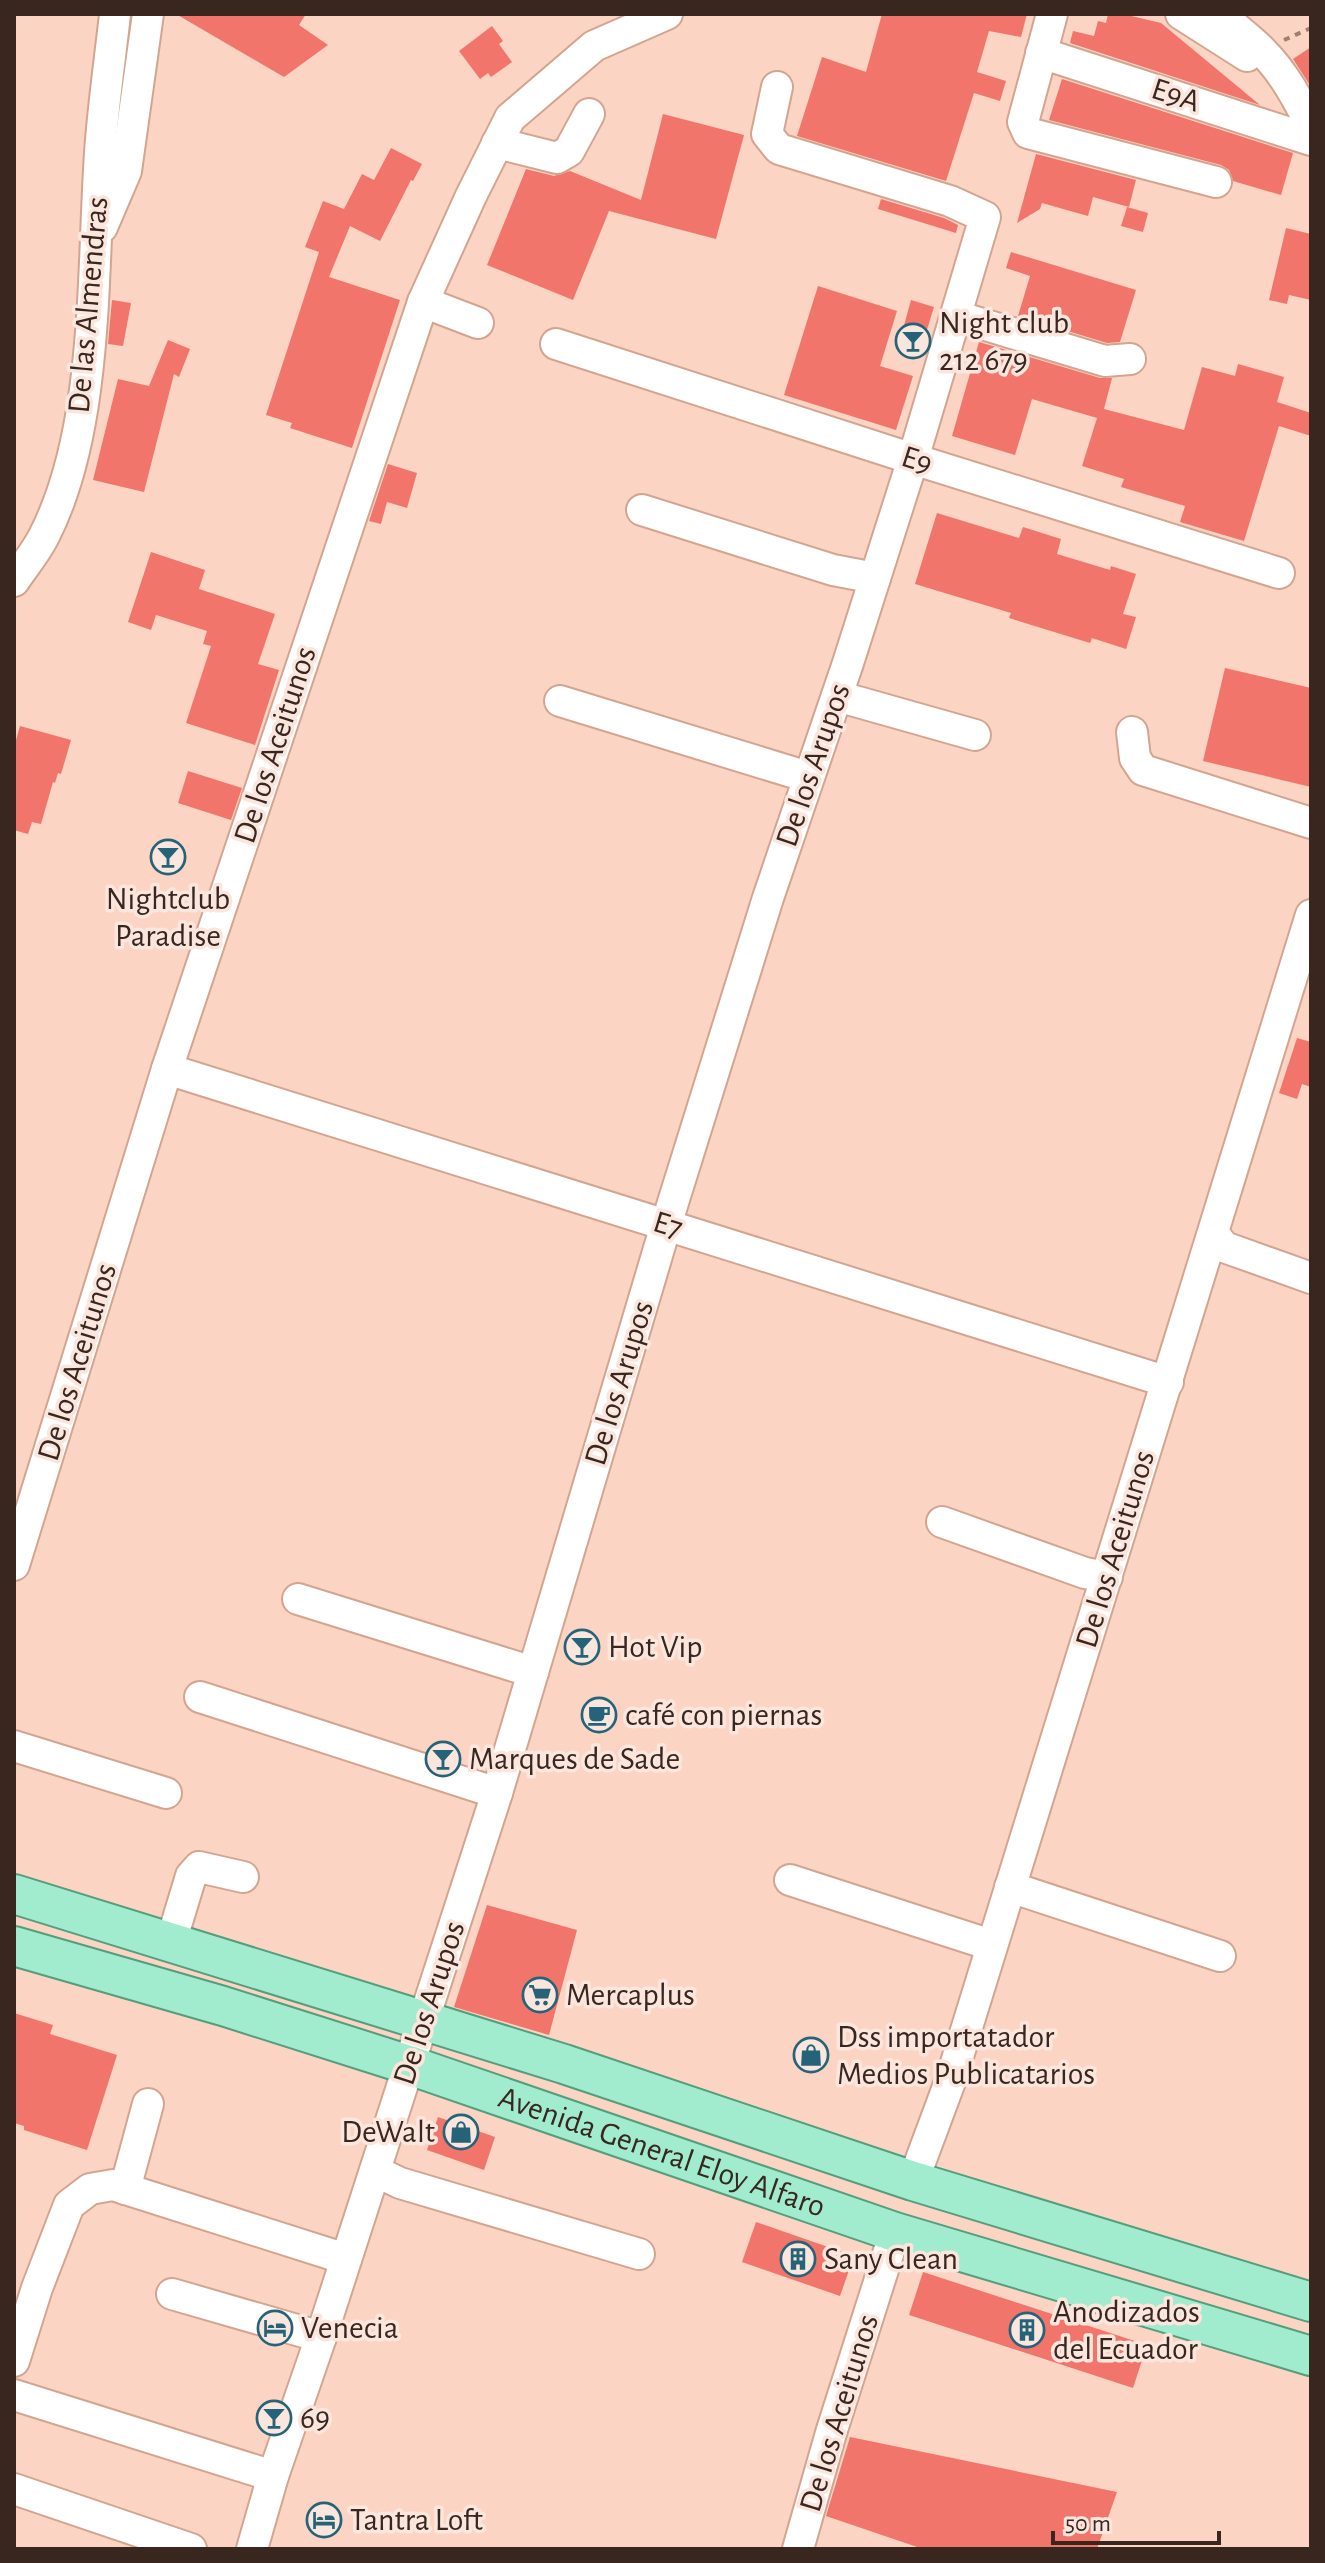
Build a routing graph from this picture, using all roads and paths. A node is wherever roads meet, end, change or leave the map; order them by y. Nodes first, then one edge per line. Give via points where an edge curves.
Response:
1 (115, 14) edge
2 (148, 14) edge
3 (667, 14) edge
4 (1052, 14) edge
5 (1181, 14) edge
6 (1228, 22) edge
7 (1041, 53) junction
8 (1289, 83) junction
9 (777, 87) dead end
10 (589, 114) dead end
11 (1311, 125) edge
12 (1311, 140) edge
13 (497, 143) junction
14 (1216, 182) dead end
15 (96, 239) junction
16 (423, 302) junction
17 (956, 316) junction
18 (478, 323) dead end
19 (556, 344) dead end
20 (1130, 359) dead end
21 (913, 459) junction
22 (642, 510) dead end
23 (1279, 573) dead end
24 (875, 578) junction
25 (14, 581) edge
26 (837, 696) junction
27 (560, 701) dead end
28 (1132, 732) dead end
29 (975, 735) dead end
30 (808, 777) junction
31 (1311, 823) edge
32 (1311, 915) edge
33 (167, 1069) junction
34 (666, 1225) junction
35 (1214, 1234) junction
36 (1311, 1278) edge
37 (1168, 1382) junction
38 (942, 1522) dead end
39 (14, 1565) edge
40 (1107, 1577) junction
41 (298, 1599) dead end
42 (533, 1672) junction
43 (200, 1697) dead end
44 (14, 1746) edge
45 (166, 1793) dead end
46 (497, 1793) junction
47 (243, 1877) dead end
48 (790, 1880) dead end
49 (1010, 1887) junction
50 (14, 1894) edge
51 (171, 1942) junction
52 (991, 1945) junction
53 (14, 1946) edge
54 (1220, 1956) dead end
55 (423, 2020) junction
56 (409, 2065) junction
57 (148, 2104) dead end
58 (375, 2171) junction
59 (913, 2181) junction
60 (125, 2189) junction
61 (895, 2232) junction
62 (639, 2254) dead end
63 (346, 2259) junction
64 (172, 2294) dead end
65 (1311, 2302) edge
66 (321, 2337) junction
67 (1311, 2356) edge
68 (14, 2361) edge
69 (14, 2395) edge
70 (273, 2476) junction
71 (14, 2489) edge
72 (191, 2549) edge
73 (252, 2549) edge
74 (798, 2549) edge

1 - 15 street, De las Almendras
2 - 15 street via 126,171
3 - 13 street, De los Aceitunos via 594,46 510,118
4 - 7 street
5 - 8 street
6 - 8 street via 1262,50
7 - 12 street, E9A
7 - 14 street via 1023,122 1028,133
8 - 11 street
9 - 17 street, De los Arupos via 767,134 779,149 950,201 985,217
10 - 13 street via 569,151 557,158
13 - 16 street, De los Aceitunos
15 - 25 street, De las Almendras via 81,414 67,478 44,536
16 - 18 street
16 - 33 street, De los Aceitunos
17 - 20 street via 1105,361
17 - 21 street, De los Arupos
19 - 21 street, E9
21 - 23 street, E9
21 - 24 street, De los Arupos
22 - 24 street
24 - 26 street, De los Arupos
26 - 29 street
26 - 30 street, De los Arupos
27 - 30 street
28 - 31 street via 1135,758 1143,770
30 - 34 street, De los Arupos
32 - 35 street, De los Aceitunos
33 - 34 street, E7
33 - 39 street, De los Aceitunos
34 - 37 street, E7
34 - 42 street, De los Arupos
35 - 36 street via 1224,1247
35 - 37 street, De los Aceitunos
37 - 40 street, De los Aceitunos
38 - 40 street
40 - 49 street, De los Aceitunos
41 - 42 street
42 - 46 street, De los Arupos
43 - 46 street
44 - 45 street
46 - 55 street, De los Arupos
47 - 51 street via 199,1867 191,1876
48 - 52 street
49 - 52 street, De los Aceitunos
49 - 54 street
50 - 51 main road, Avenida General Eloy Alfaro
51 - 55 main road, Avenida General Eloy Alfaro
52 - 59 street, De los Aceitunos via 951,2079
53 - 56 main road, Avenida General Eloy Alfaro
55 - 56 street, De los Arupos
55 - 59 main road, Avenida General Eloy Alfaro
56 - 58 street, De los Arupos
56 - 61 main road, Avenida General Eloy Alfaro
57 - 60 street
58 - 62 street
58 - 63 street, De los Arupos
59 - 65 main road, Avenida General Eloy Alfaro
60 - 63 street
60 - 68 street via 90,2189 69,2205
61 - 67 main road, Avenida General Eloy Alfaro
61 - 74 street, De los Aceitunos
63 - 66 street, De los Arupos
64 - 66 street
66 - 70 street, De los Arupos
69 - 70 street
70 - 73 street, De los Arupos
71 - 72 street

